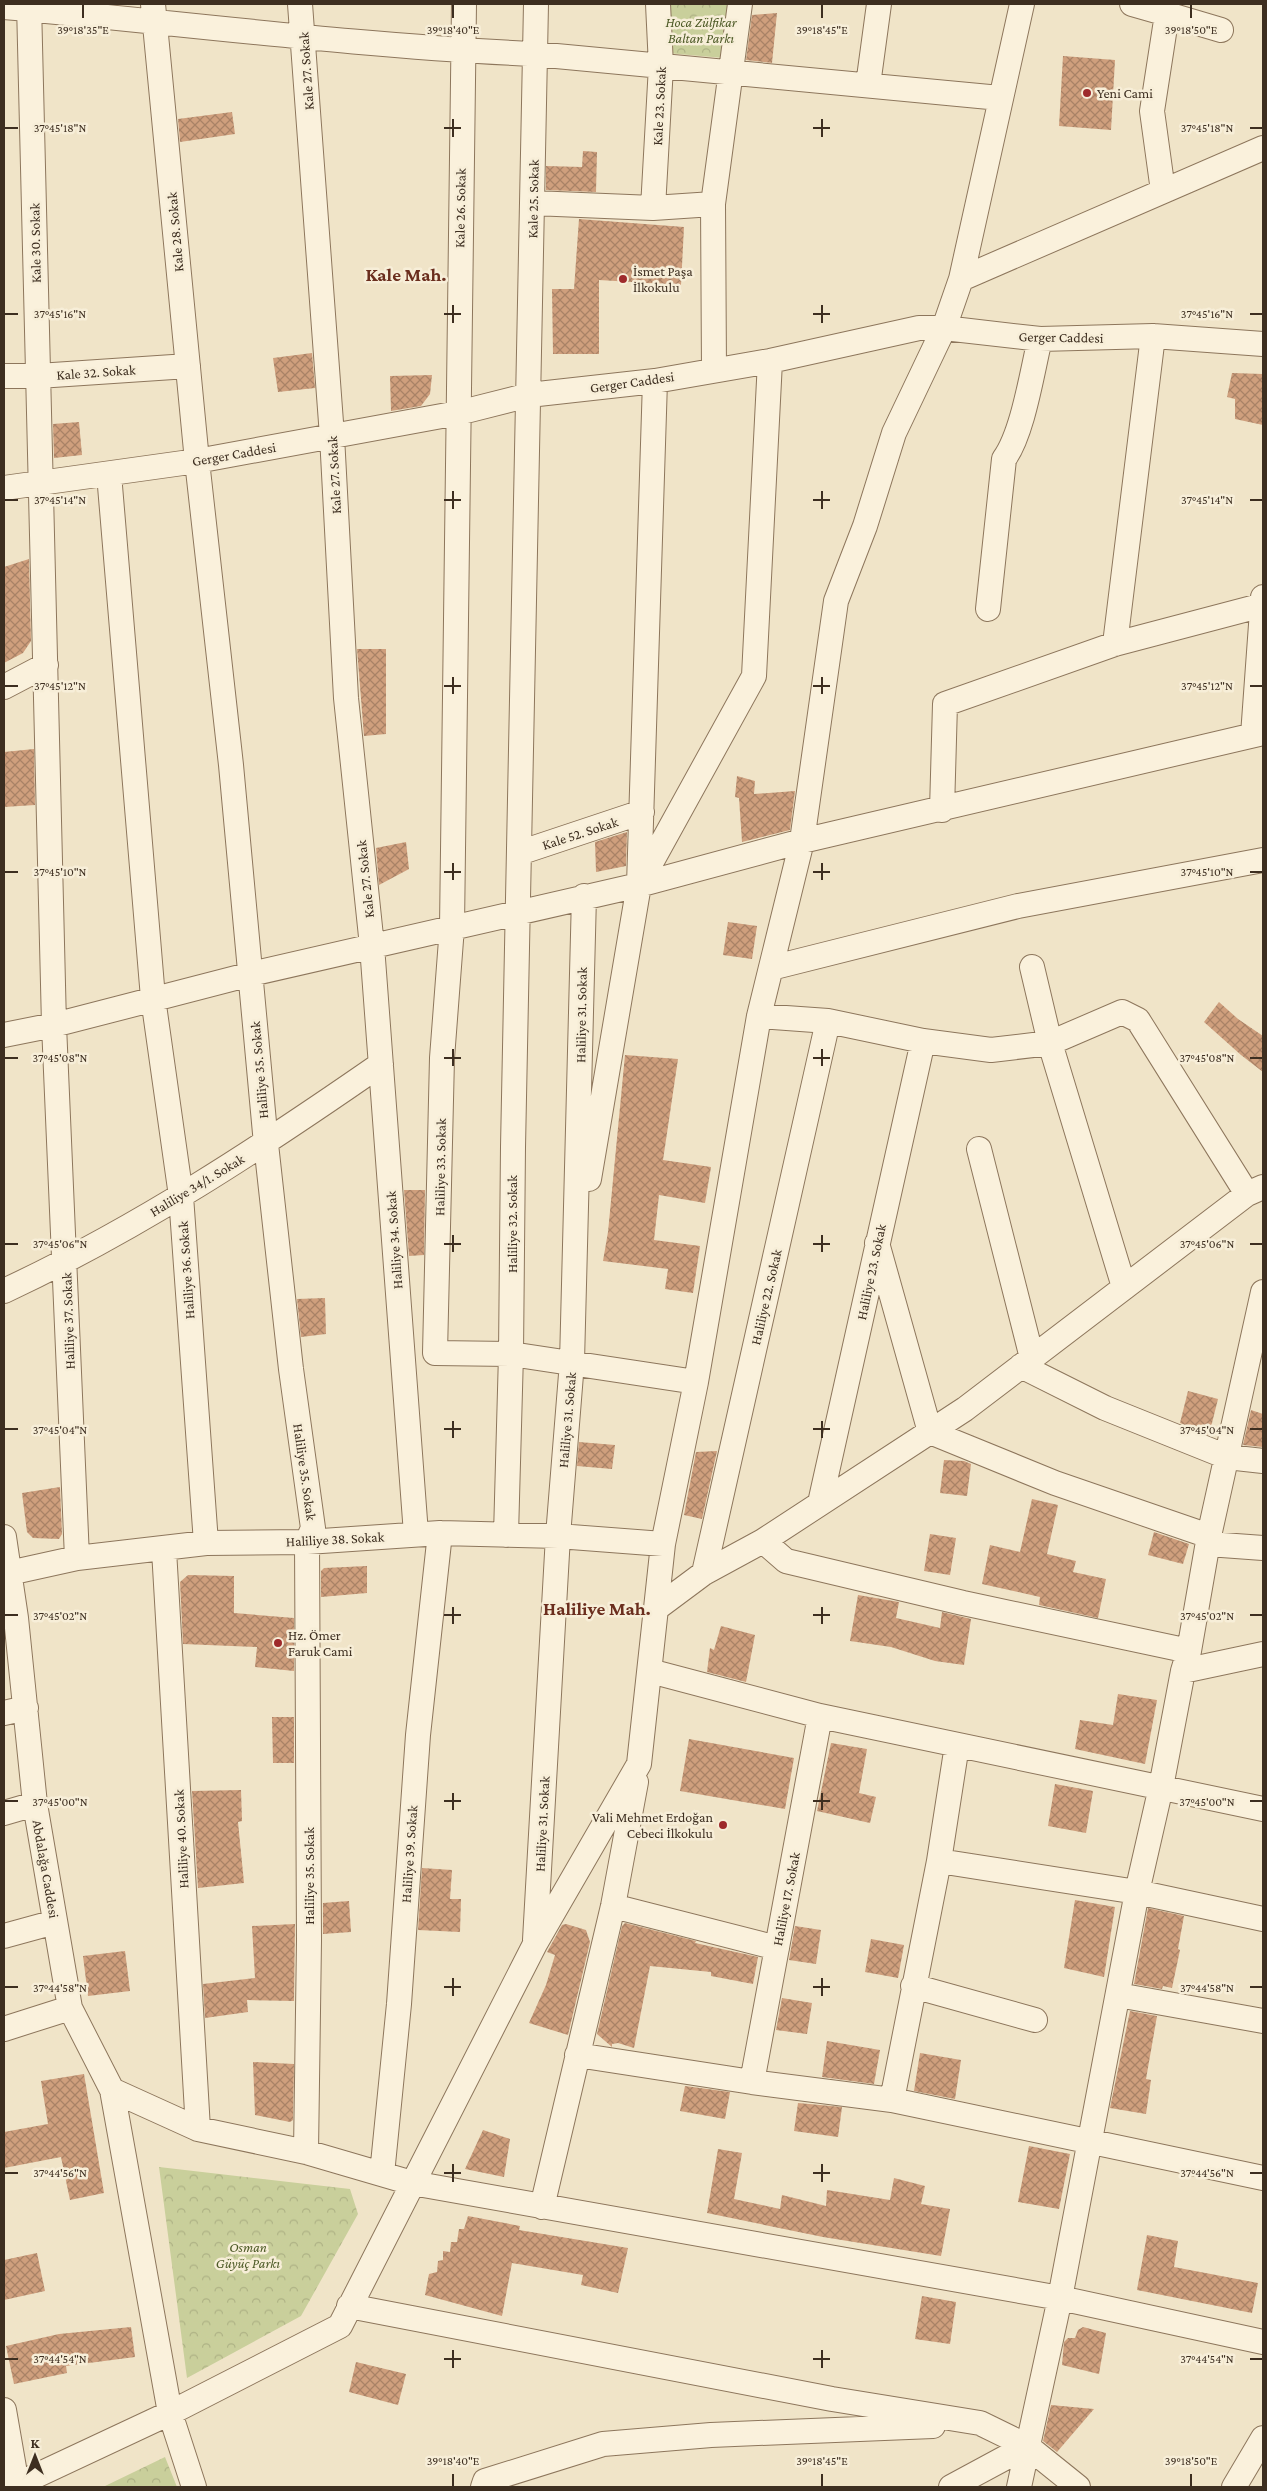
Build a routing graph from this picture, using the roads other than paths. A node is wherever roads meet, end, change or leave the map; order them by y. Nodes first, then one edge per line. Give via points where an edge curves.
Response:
1 (300, 4) edge
2 (464, 4) edge
3 (536, 4) edge
4 (658, 4) edge
5 (740, 4) edge
6 (879, 4) edge
7 (1022, 4) edge
8 (1132, 4) edge
9 (29, 6) edge
10 (4, 7) edge
11 (154, 14) edge
12 (1167, 14) junction
13 (1222, 30) dead end
14 (303, 38) junction
15 (462, 51) junction
16 (535, 54) junction
17 (661, 66) junction
18 (732, 73) junction
19 (868, 85) junction
20 (1000, 98) junction
21 (1263, 148) edge
22 (1163, 191) junction
23 (533, 203) junction
24 (713, 204) junction
25 (653, 208) junction
26 (961, 279) junction
27 (944, 328) junction
28 (1153, 336) junction
29 (1040, 340) junction
30 (1263, 344) edge
31 (770, 360) junction
32 (188, 366) junction
33 (714, 369) junction
34 (4, 376) edge
35 (38, 376) junction
36 (655, 381) junction
37 (529, 395) junction
38 (458, 413) junction
39 (332, 436) junction
40 (197, 461) junction
41 (109, 474) junction
42 (42, 482) junction
43 (4, 488) edge
44 (1263, 597) edge
45 (1263, 604) edge
46 (988, 609) dead end
47 (1115, 644) junction
48 (46, 665) junction
49 (4, 686) edge
50 (1258, 734) edge
51 (942, 810) junction
52 (642, 812) junction
53 (802, 841) junction
54 (519, 853) junction
55 (1263, 860) edge
56 (639, 885) junction
57 (584, 896) junction
58 (517, 912) junction
59 (452, 928) junction
60 (372, 946) junction
61 (1032, 967) dead end
62 (771, 968) junction
63 (251, 974) junction
64 (153, 998) junction
65 (759, 1016) junction
66 (828, 1021) junction
67 (54, 1024) junction
68 (4, 1035) edge
69 (923, 1041) junction
70 (1050, 1043) junction
71 (381, 1064) junction
72 (266, 1144) junction
73 (979, 1149) dead end
74 (1255, 1190) edge
75 (181, 1196) junction
76 (877, 1243) junction
77 (66, 1262) junction
78 (575, 1262) junction
79 (1124, 1287) junction
80 (4, 1291) edge
81 (1263, 1292) edge
82 (435, 1353) junction
83 (403, 1354) junction
84 (512, 1354) junction
85 (572, 1362) junction
86 (1026, 1362) junction
87 (696, 1382) junction
88 (930, 1432) junction
89 (1227, 1457) junction
90 (1263, 1461) edge
91 (820, 1503) junction
92 (440, 1533) junction
93 (416, 1534) junction
94 (506, 1535) junction
95 (558, 1536) junction
96 (4, 1537) edge
97 (1208, 1540) junction
98 (763, 1541) junction
99 (307, 1542) junction
100 (206, 1543) junction
101 (663, 1544) junction
102 (1263, 1548) edge
103 (164, 1550) junction
104 (77, 1558) junction
105 (9, 1573) junction
106 (704, 1573) junction
107 (657, 1608) junction
108 (10, 1619) edge
109 (1263, 1654) edge
110 (1186, 1661) junction
111 (650, 1671) junction
112 (15, 1710) edge
113 (820, 1716) junction
114 (957, 1745) junction
115 (639, 1764) junction
116 (1161, 1787) junction
117 (35, 1804) junction
118 (1263, 1809) edge
119 (4, 1813) edge
120 (939, 1861) junction
121 (1137, 1892) junction
122 (613, 1906) junction
123 (1263, 1919) edge
124 (55, 1922) junction
125 (4, 1936) edge
126 (535, 1944) junction
127 (777, 1948) junction
128 (913, 1986) junction
129 (1118, 1995) junction
130 (70, 2008) junction
131 (1035, 2020) dead end
132 (1263, 2021) edge
133 (4, 2029) edge
134 (577, 2055) junction
135 (752, 2082) junction
136 (112, 2090) junction
137 (892, 2100) junction
138 (198, 2129) junction
139 (1090, 2142) junction
140 (306, 2152) junction
141 (382, 2174) junction
142 (1263, 2178) edge
143 (412, 2184) junction
144 (542, 2207) junction
145 (1060, 2298) junction
146 (349, 2306) junction
147 (1263, 2342) edge
148 (4, 2410) edge
149 (170, 2413) junction
150 (980, 2423) junction
151 (1263, 2438) edge
152 (1027, 2446) junction
153 (14, 2486) edge
154 (194, 2487) edge
155 (483, 2487) edge
156 (951, 2487) edge
157 (1019, 2487) edge
158 (1078, 2487) edge
159 (1234, 2487) edge

1 - 14 street, Kale 27. Sokak
2 - 15 street, Kale 26. Sokak
3 - 16 street, Kale 25. Sokak
4 - 17 street, Kale 23. Sokak
5 - 18 street
6 - 19 street
7 - 20 street
8 - 12 street
9 - 10 street
9 - 11 street
9 - 35 street, Kale 30. Sokak
11 - 14 street
11 - 32 street, Kale 28. Sokak
12 - 13 street
12 - 22 street via 1152,110
14 - 15 street
14 - 39 street, Kale 27. Sokak
15 - 16 street
15 - 38 street, Kale 26. Sokak
16 - 17 street
16 - 23 street, Kale 25. Sokak
17 - 18 street
17 - 25 street, Kale 23. Sokak
18 - 19 street
18 - 24 street
19 - 20 street
20 - 26 street
21 - 22 street
22 - 26 street
23 - 25 street
23 - 37 street, Kale 25. Sokak
24 - 25 street
24 - 33 street
26 - 27 street
27 - 29 street, Gerger Caddesi
27 - 31 street, Gerger Caddesi via 919,328
27 - 53 street via 894,433 865,526 836,601
28 - 29 street, Gerger Caddesi
28 - 30 street, Gerger Caddesi
28 - 47 street
29 - 46 street via 1017,428 1004,459
31 - 33 street, Gerger Caddesi
31 - 56 street via 754,676
32 - 35 street, Kale 32. Sokak
32 - 40 street, Kale 28. Sokak
33 - 36 street, Gerger Caddesi
34 - 35 street, Kale 32. Sokak
35 - 42 street, Kale 30. Sokak
36 - 37 street, Gerger Caddesi
36 - 52 street
37 - 38 street, Gerger Caddesi
37 - 54 street, Kale 25. Sokak
38 - 39 street, Gerger Caddesi
38 - 59 street, Kale 26. Sokak
39 - 40 street, Gerger Caddesi
39 - 60 street, Kale 27. Sokak via 346,698
40 - 41 street, Gerger Caddesi
40 - 63 street, Haliliye 35. Sokak
41 - 42 street, Gerger Caddesi
41 - 64 street, Haliliye 36. Sokak
42 - 43 street, Gerger Caddesi
42 - 48 street, Kale 30. Sokak
44 - 45 street
45 - 47 street
45 - 50 street
47 - 51 street via 945,704
48 - 49 street
48 - 67 street, Haliliye 37. Sokak
50 - 51 street
51 - 53 street
52 - 54 street, Kale 52. Sokak
52 - 56 street
53 - 56 street
53 - 62 street
54 - 58 street, Haliliye 32. Sokak
55 - 62 street via 1018,906
56 - 57 street
56 - 78 street
57 - 58 street
57 - 78 street, Haliliye 31. Sokak
58 - 59 street
58 - 84 street, Haliliye 32. Sokak
59 - 60 street
59 - 82 street, Haliliye 33. Sokak via 442,1058
60 - 63 street
60 - 71 street, Haliliye 34. Sokak
61 - 70 street
62 - 65 street
63 - 64 street
63 - 72 street, Haliliye 35. Sokak
64 - 67 street
64 - 75 street, Haliliye 36. Sokak
65 - 66 street
65 - 87 street
66 - 69 street
66 - 106 street, Haliliye 22. Sokak
67 - 68 street
67 - 77 street, Haliliye 37. Sokak
69 - 70 street via 991,1050
69 - 76 street, Haliliye 23. Sokak
70 - 74 street via 1122,1012 1138,1020
70 - 79 street
71 - 72 street, Haliliye 34/1. Sokak
71 - 83 street, Haliliye 34. Sokak
72 - 75 street, Haliliye 34/1. Sokak
72 - 99 street, Haliliye 35. Sokak via 313,1528
73 - 86 street
74 - 79 street
75 - 77 street, Haliliye 34/1. Sokak
75 - 100 street, Haliliye 36. Sokak
76 - 88 street
76 - 91 street, Haliliye 23. Sokak
77 - 80 street, Haliliye 34/1. Sokak
77 - 104 street, Haliliye 37. Sokak
78 - 85 street, Haliliye 31. Sokak
79 - 86 street
81 - 89 street
82 - 83 street
82 - 84 street
83 - 93 street, Haliliye 34. Sokak
84 - 85 street
84 - 94 street, Haliliye 32. Sokak
85 - 87 street
85 - 95 street, Haliliye 31. Sokak
86 - 88 street
86 - 89 street via 1105,1408
87 - 101 street
88 - 91 street
88 - 97 street
89 - 90 street
89 - 97 street
91 - 98 street
92 - 93 street, Haliliye 38. Sokak
92 - 94 street, Haliliye 38. Sokak
92 - 141 street, Haliliye 39. Sokak via 418,1735 399,2004
93 - 99 street, Haliliye 38. Sokak
94 - 95 street, Haliliye 38. Sokak
95 - 101 street, Haliliye 38. Sokak
95 - 126 street, Haliliye 31. Sokak
96 - 105 street, Abdalağa Caddesi
97 - 102 street
97 - 110 street
98 - 106 street
98 - 110 street via 786,1561
99 - 100 street, Haliliye 38. Sokak
99 - 140 street, Haliliye 35. Sokak via 309,1942
100 - 103 street, Haliliye 38. Sokak
101 - 107 street
103 - 104 street, Haliliye 38. Sokak
103 - 138 street, Haliliye 40. Sokak
104 - 105 street, Haliliye 38. Sokak
105 - 108 street, Abdalağa Caddesi
106 - 107 street
107 - 111 street
108 - 112 street, Abdalağa Caddesi
109 - 110 street
110 - 116 street
111 - 113 street
111 - 115 street
112 - 117 street, Abdalağa Caddesi
113 - 114 street
113 - 127 street, Haliliye 17. Sokak
114 - 116 street
114 - 120 street
115 - 122 street
115 - 126 street
116 - 118 street
116 - 121 street
117 - 119 street
117 - 124 street, Abdalağa Caddesi
120 - 121 street
120 - 128 street
121 - 123 street
121 - 129 street
122 - 127 street
122 - 134 street
124 - 125 street
124 - 130 street, Abdalağa Caddesi
126 - 143 street
127 - 135 street, Haliliye 17. Sokak
128 - 131 street
128 - 137 street
129 - 132 street
129 - 139 street
130 - 133 street
130 - 136 street, Abdalağa Caddesi
134 - 135 street
134 - 144 street
135 - 137 street
136 - 138 street
136 - 149 street, Abdalağa Caddesi
137 - 139 street
138 - 140 street
139 - 142 street
139 - 145 street
140 - 141 street
141 - 143 street
143 - 144 street
143 - 146 street
144 - 145 street
145 - 147 street
145 - 152 street
146 - 149 street via 340,2326
146 - 150 street via 832,2399
148 - 153 street
149 - 153 street
149 - 154 street, Abdalağa Caddesi
150 - 152 street
150 - 155 street via 603,2444 485,2481
151 - 159 street
152 - 156 street
152 - 157 street
152 - 158 street

